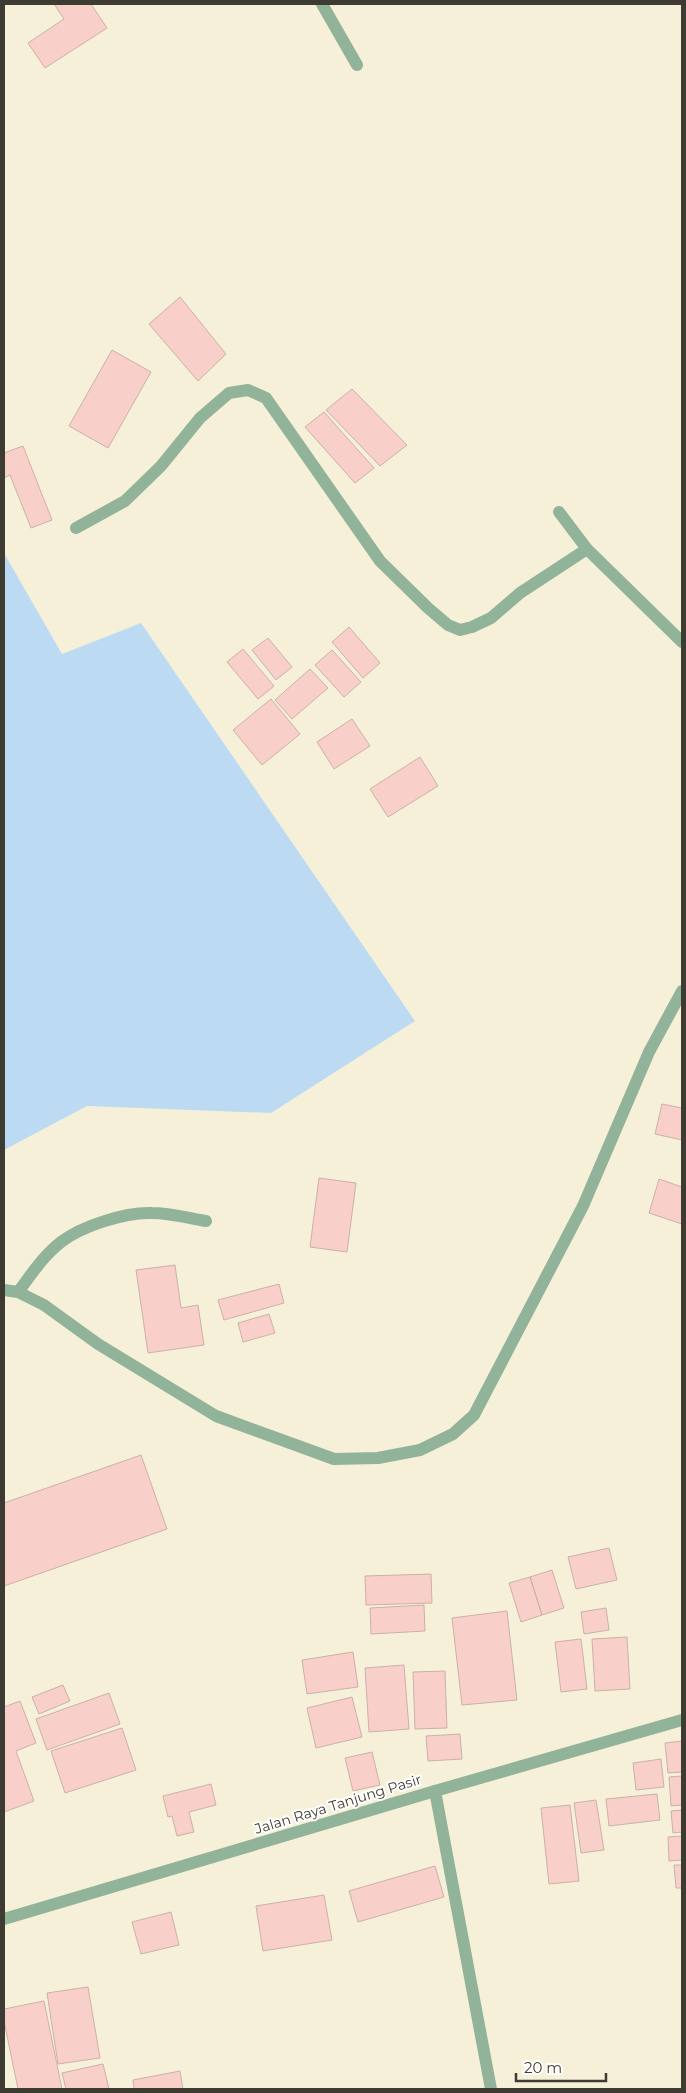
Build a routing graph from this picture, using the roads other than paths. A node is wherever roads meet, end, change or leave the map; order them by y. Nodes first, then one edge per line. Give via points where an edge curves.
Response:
1 (322, 4) edge
2 (356, 65) dead end
3 (559, 512) dead end
4 (76, 528) dead end
5 (587, 549) junction
6 (682, 642) edge
7 (682, 991) edge
8 (206, 1221) dead end
9 (4, 1290) edge
10 (18, 1292) junction
11 (682, 1720) edge
12 (435, 1791) junction
13 (4, 1919) edge
14 (491, 2089) edge

1 - 2 street
3 - 5 street
4 - 5 street via 125,501 161,466 200,418 230,393 248,390 266,398 380,560 448,625 460,630 491,618 520,593
5 - 6 street
7 - 10 street via 649,1052 583,1206 474,1415 453,1434 420,1450 378,1458 334,1459 216,1416 98,1344 44,1305
8 - 10 street via 152,1213 122,1216 89,1228 56,1247
9 - 10 street
11 - 12 street, Jalan Raya Tanjung Pasir
12 - 13 street, Jalan Raya Tanjung Pasir
12 - 14 street

